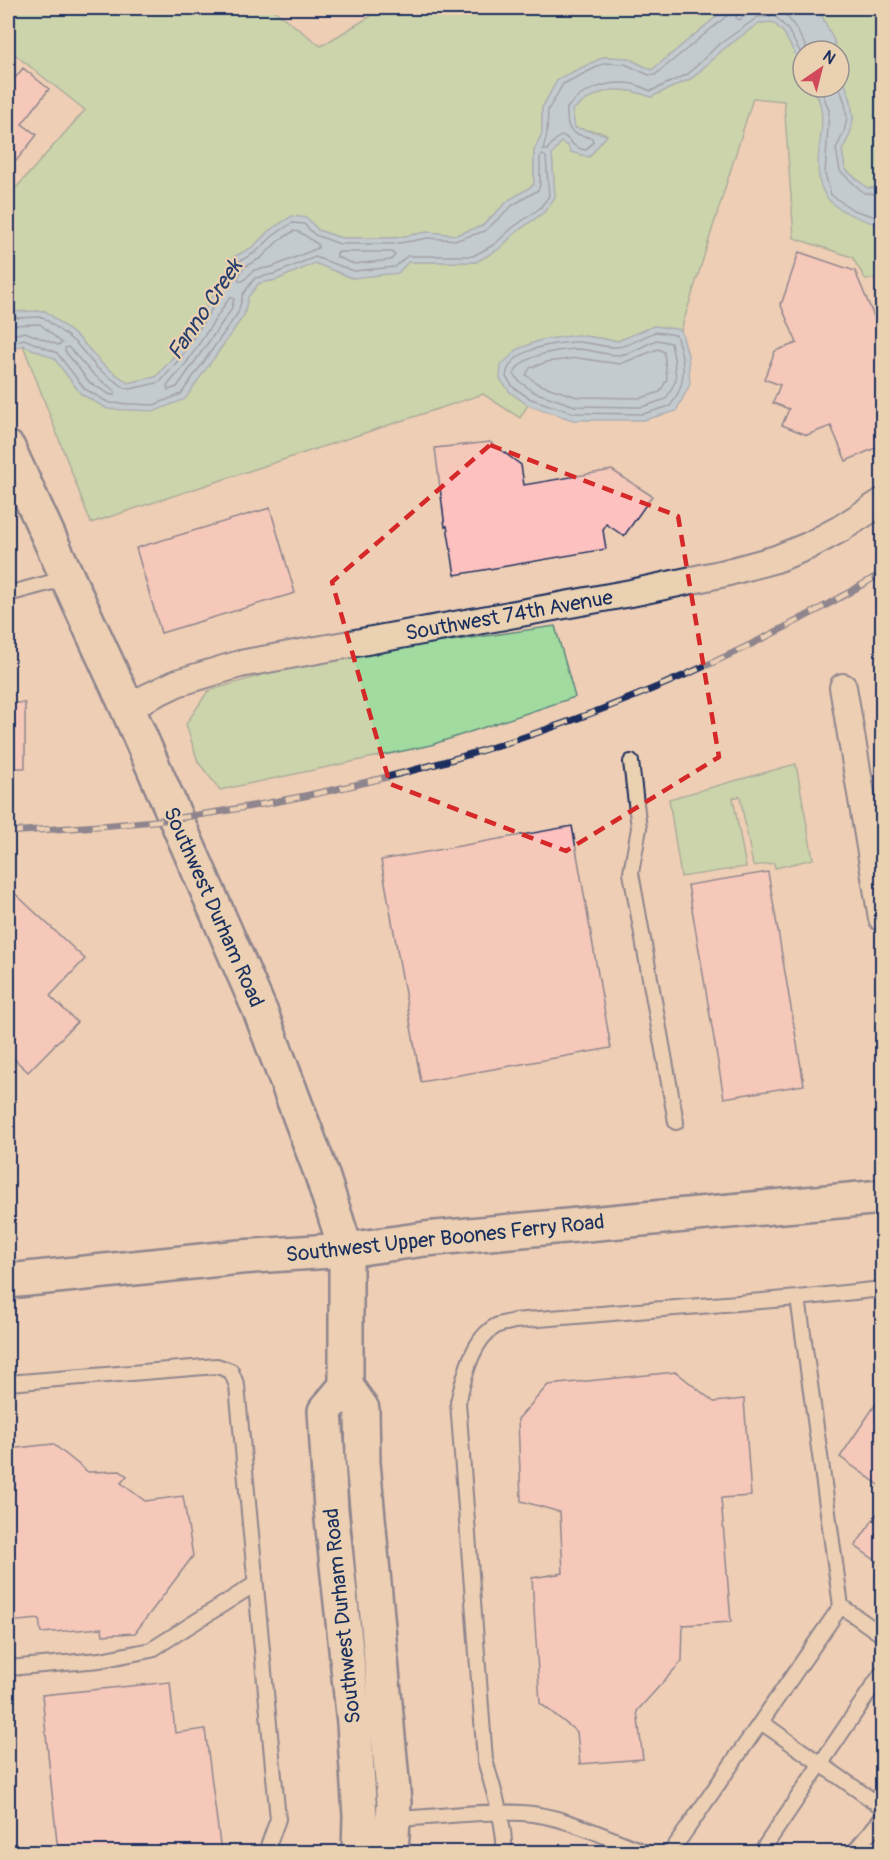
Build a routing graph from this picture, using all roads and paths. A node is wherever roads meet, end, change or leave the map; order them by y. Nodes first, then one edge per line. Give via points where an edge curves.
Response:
1 (8, 448) edge
2 (882, 502) edge
3 (67, 578) junction
4 (8, 594) edge
5 (843, 687) dead end
6 (127, 707) junction
7 (631, 762) dead end
8 (882, 918) edge
9 (676, 1122) dead end
10 (882, 1197) edge
11 (346, 1250) junction
12 (8, 1281) edge
13 (882, 1289) edge
14 (798, 1298) junction
15 (8, 1383) edge
16 (255, 1584) junction
17 (841, 1606) junction
18 (882, 1635) edge
19 (8, 1668) edge
20 (882, 1674) edge
21 (761, 1722) junction
22 (821, 1764) junction
23 (882, 1807) edge
24 (499, 1812) junction
25 (376, 1817) junction
26 (882, 1818) edge
27 (266, 1852) edge
28 (359, 1852) edge
29 (392, 1852) edge
30 (504, 1852) edge
31 (645, 1852) edge
32 (671, 1852) edge
33 (760, 1852) edge
34 (854, 1852) edge

1 - 3 main road, Southwest Durham Road
2 - 6 street, Southwest 74th Avenue via 840,529 776,559 620,595 240,664 177,683
3 - 4 lane
3 - 6 main road, Southwest Durham Road
5 - 8 street
6 - 11 main road, Southwest Durham Road via 261,1014
7 - 9 lane via 639,828 631,873
10 - 11 main road, Southwest Upper Boones Ferry Road via 425,1239
11 - 12 main road, Southwest Upper Boones Ferry Road
11 - 25 main road, Southwest Durham Road via 346,1386 362,1409 363,1463 391,1769
13 - 14 lane
14 - 17 lane
14 - 24 lane via 514,1321 495,1326 480,1341 467,1366 458,1402 485,1760
15 - 16 lane via 217,1366 231,1371 237,1386
16 - 19 lane via 151,1650 100,1660
16 - 27 lane via 278,1819
17 - 18 lane
17 - 21 lane
20 - 22 lane
21 - 22 lane
21 - 32 lane
22 - 23 lane
22 - 33 lane
24 - 25 lane
24 - 30 lane
24 - 31 lane via 564,1821
25 - 28 main road, Southwest Durham Road
25 - 29 main road, Southwest Durham Road
26 - 34 lane

